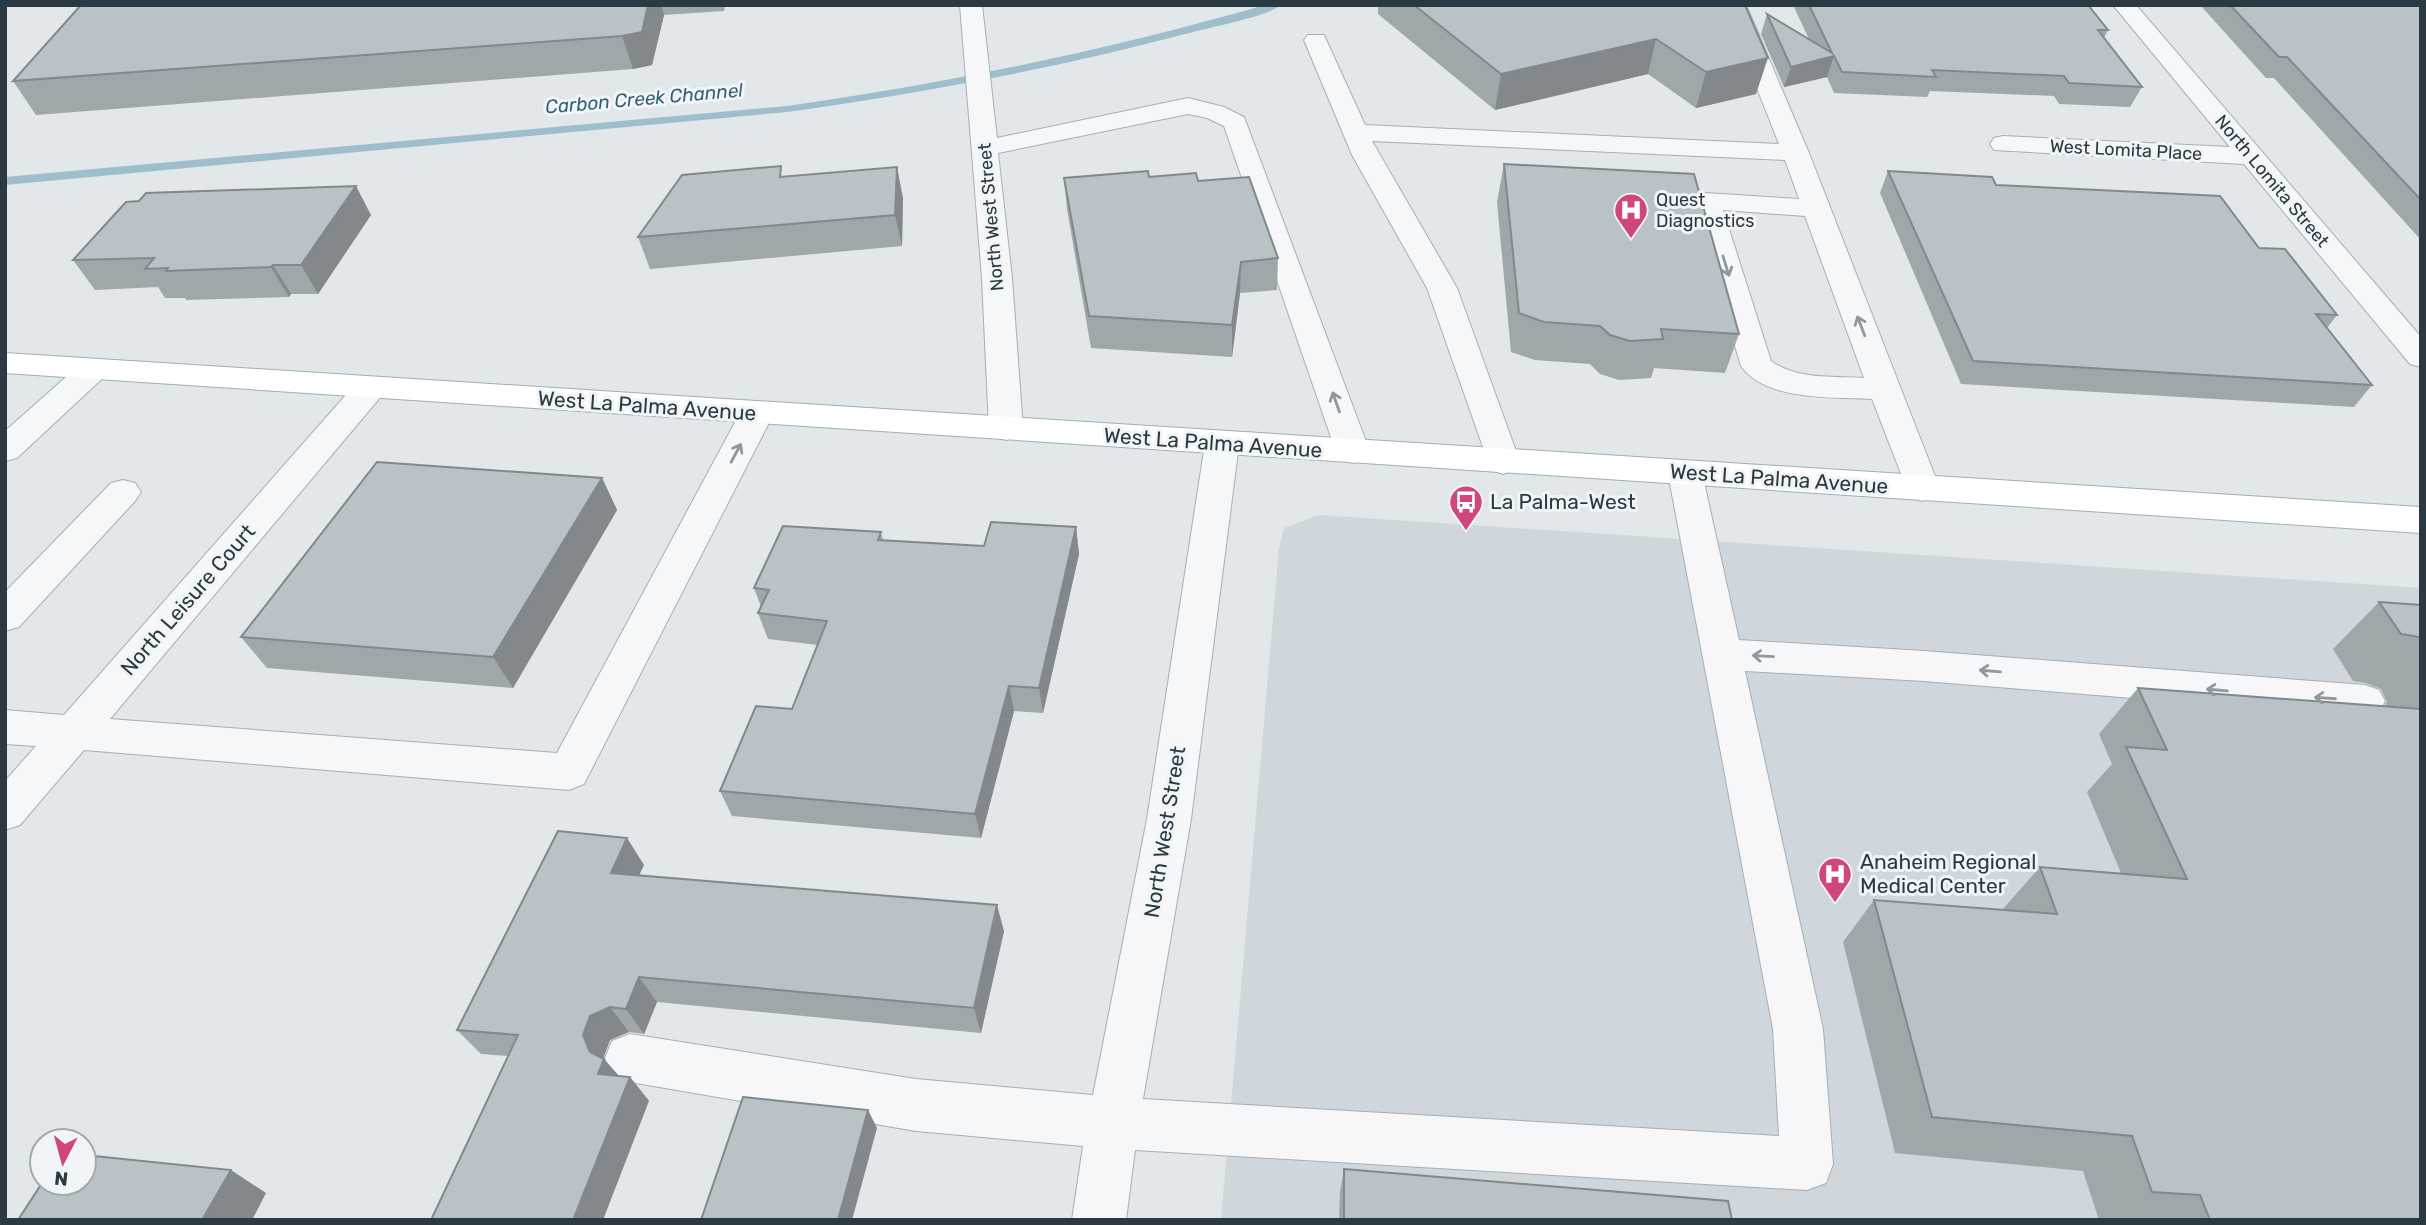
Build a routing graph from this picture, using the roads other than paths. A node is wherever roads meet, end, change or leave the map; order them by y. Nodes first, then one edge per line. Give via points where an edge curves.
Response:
1 (971, 5) edge
2 (1735, 5) edge
3 (2124, 5) edge
4 (1316, 40) dead end
5 (1356, 132) junction
6 (2003, 144) dead end
7 (985, 148) junction
8 (1796, 153) junction
9 (2250, 156) junction
10 (1816, 208) junction
11 (2421, 357) edge
12 (5, 363) edge
13 (94, 369) junction
14 (371, 387) junction
15 (1885, 390) junction
16 (757, 413) junction
17 (1006, 429) junction
18 (1222, 444) junction
19 (5, 450) edge
20 (1353, 452) junction
21 (1503, 462) junction
22 (1685, 473) junction
23 (1922, 489) junction
24 (123, 492) dead end
25 (2417, 525) edge
26 (5, 617) edge
27 (1721, 654) junction
28 (2365, 701) dead end
29 (5, 727) edge
30 (73, 733) junction
31 (5, 812) edge
32 (629, 1058) dead end
33 (1113, 1123) junction
34 (1099, 1220) edge

1 - 7 street, North West Street
2 - 8 street
3 - 9 street, North Lomita Street
4 - 5 street
5 - 8 street
5 - 21 street via 1442,288
6 - 9 street, West Lomita Place
7 - 17 street, North West Street
20 -> 7 street via 1235,122 1188,106
8 - 10 street
9 - 11 street, North Lomita Street
15 -> 10 street
10 -> 15 street via 1706,201 1757,366 1774,379
12 - 13 main road, West La Palma Avenue
13 - 14 main road, West La Palma Avenue
13 - 19 street
14 - 16 main road, West La Palma Avenue
14 - 30 street, North Leisure Court
15 - 23 street
16 - 17 main road, West La Palma Avenue
30 -> 16 street via 569,772
17 - 18 main road, West La Palma Avenue
18 - 20 main road, West La Palma Avenue
18 - 33 street, North West Street via 1169,820
20 - 21 main road, West La Palma Avenue
21 - 22 main road, West La Palma Avenue
22 - 23 main road, West La Palma Avenue
22 - 27 street
23 - 25 main road, West La Palma Avenue
24 - 26 street
28 -> 27 street
27 - 33 street via 1798,1028 1807,1164
29 - 30 street
30 - 31 street, North Leisure Court
32 - 33 street via 916,1105
33 - 34 street, North West Street

